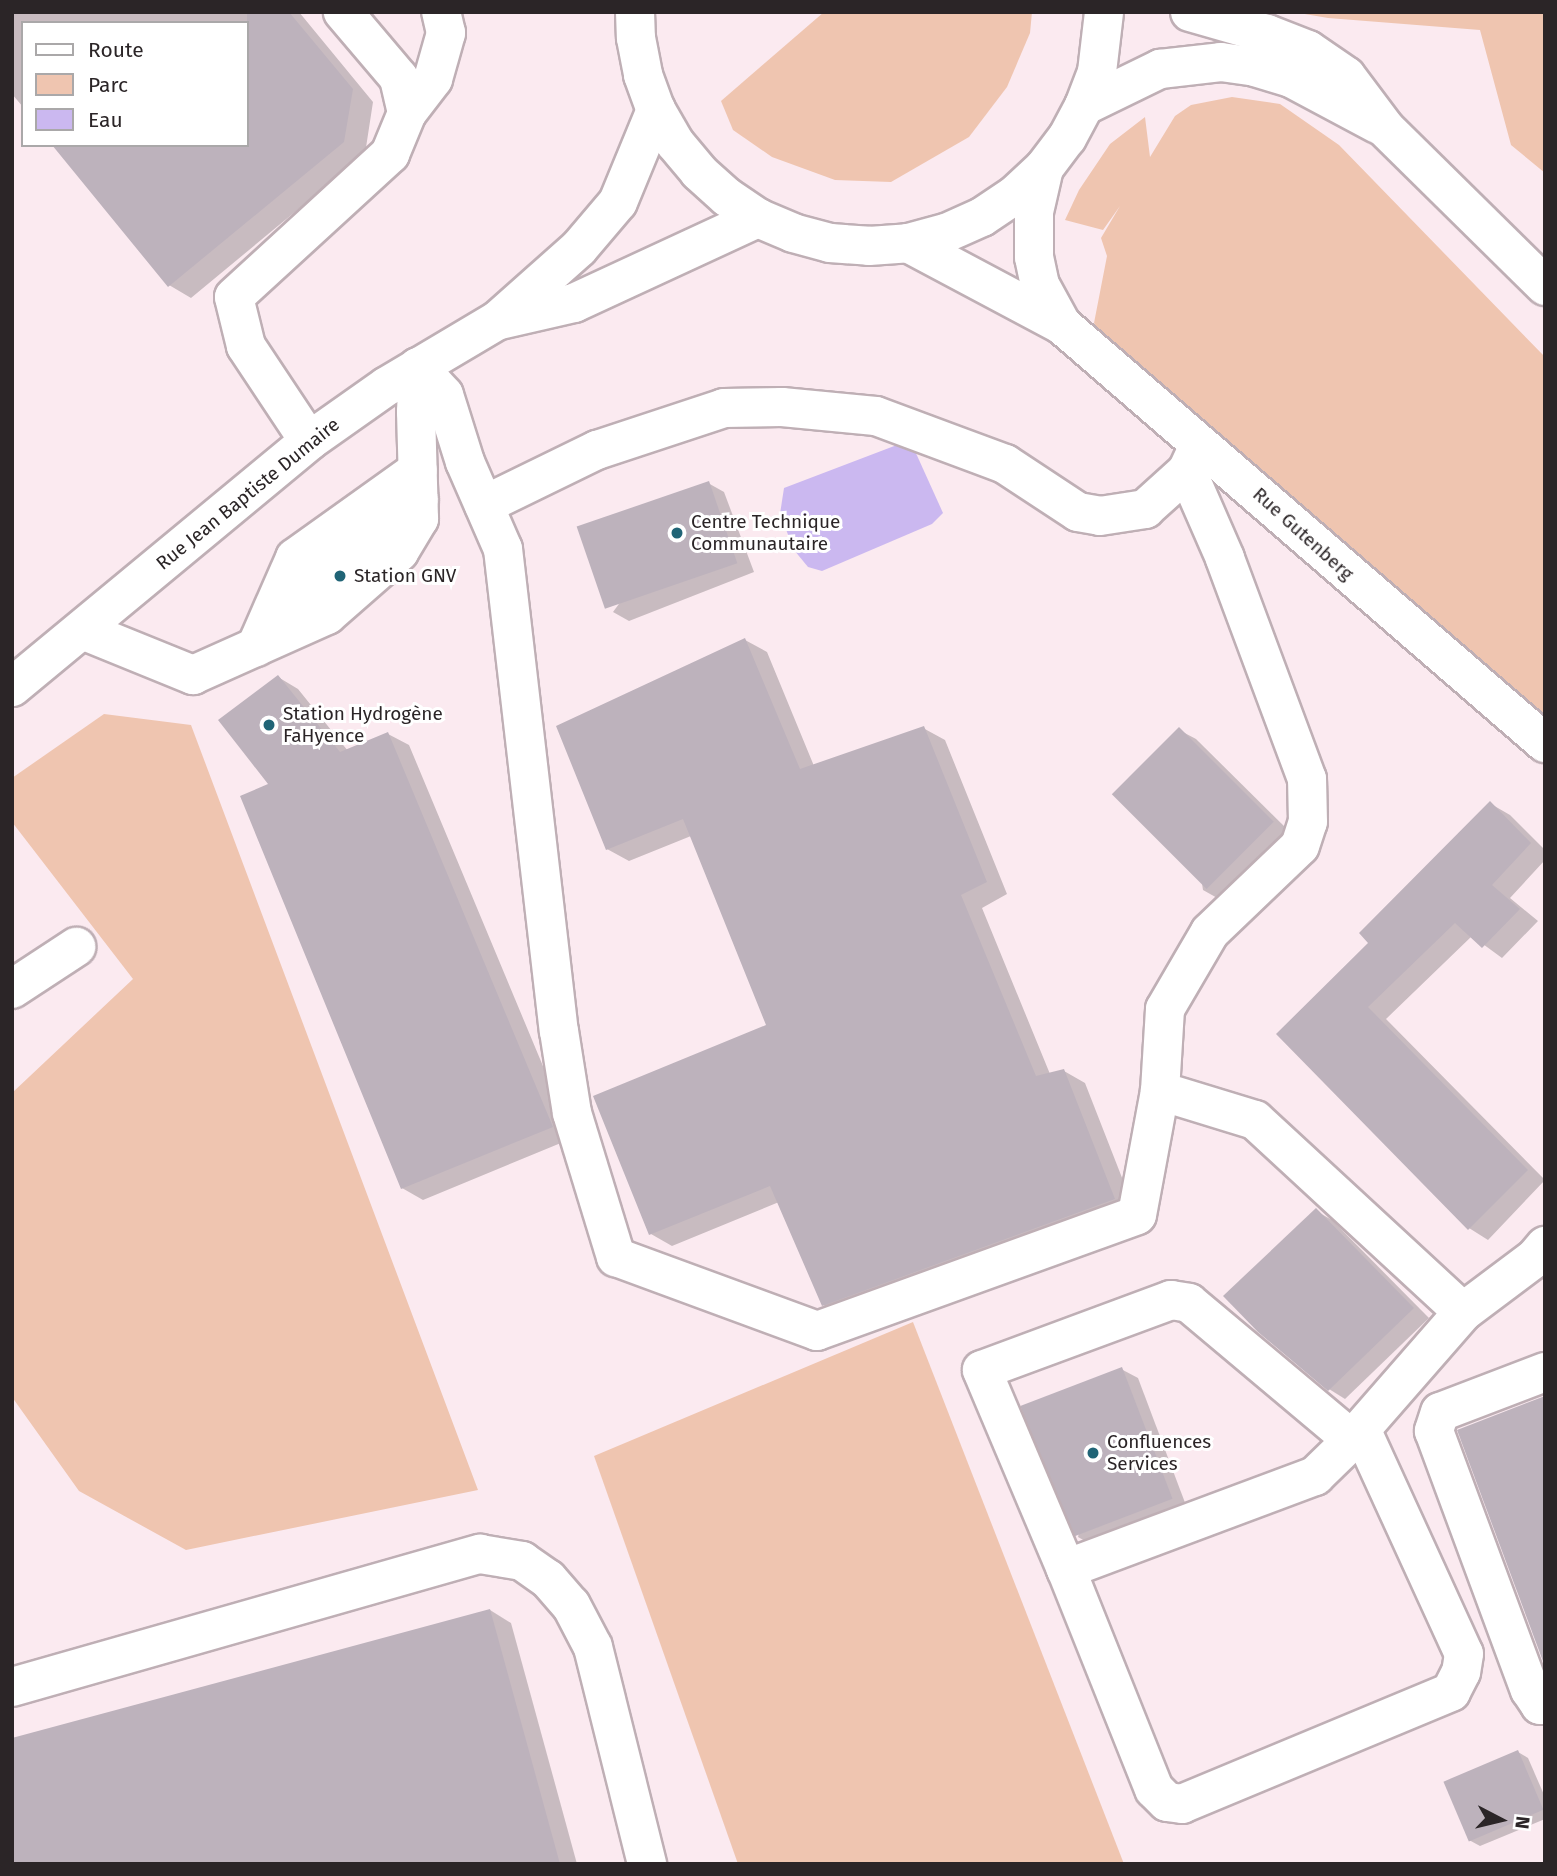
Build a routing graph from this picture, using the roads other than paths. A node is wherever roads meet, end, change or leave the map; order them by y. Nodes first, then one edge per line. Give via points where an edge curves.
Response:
1 (343, 12) edge
2 (441, 12) edge
3 (635, 12) edge
4 (1104, 12) edge
5 (1190, 12) edge
6 (1084, 106) junction
7 (656, 110) junction
8 (407, 113) junction
9 (1385, 128) junction
10 (1044, 168) junction
11 (758, 218) junction
12 (908, 243) junction
13 (1545, 286) edge
14 (498, 320) junction
15 (1062, 325) junction
16 (418, 367) junction
17 (309, 441) junction
18 (1194, 457) junction
19 (419, 485) junction
20 (484, 505) junction
21 (82, 629) junction
22 (256, 647) junction
23 (12, 687) edge
24 (1545, 743) edge
25 (76, 947) dead end
26 (12, 989) edge
27 (1160, 1091) junction
28 (1541, 1262) edge
29 (1462, 1312) junction
30 (1545, 1372) edge
31 (1357, 1435) junction
32 (1066, 1569) junction
33 (12, 1687) edge
34 (1545, 1705) edge
35 (647, 1864) edge

1 - 8 street via 399,78
2 - 8 street via 446,33 433,79
3 - 7 street via 643,75
4 - 6 street via 1097,72
5 - 9 street via 1308,50 1346,76
6 - 9 street via 1160,69 1221,62 1291,78
6 - 10 street
7 - 11 street via 699,172
7 - 14 street, Rue Jean Baptiste Dumaire via 618,202 579,248
8 - 17 street via 390,154 234,297 246,346
9 - 13 street
10 - 12 street via 982,217
10 - 15 street, Rue Gutenberg via 1034,212 1034,257 1040,285
11 - 12 street via 830,243
11 - 14 street, Rue Jean Baptiste Dumaire via 574,303
12 - 15 street, Rue Gutenberg
14 - 16 street, Rue Jean Baptiste Dumaire
15 - 18 street, Rue Gutenberg
16 - 17 street, Rue Jean Baptiste Dumaire
16 - 19 street
16 - 20 street via 444,395
17 - 21 street, Rue Jean Baptiste Dumaire
18 - 20 street via 1145,509 1101,516 1078,512 1005,464 876,416 782,407 724,408 597,450
18 - 24 street, Rue Gutenberg via 1322,552
18 - 27 street via 1225,558 1307,779 1308,822 1300,846 1210,932 1165,1009
19 - 22 street via 272,611
19 - 22 street via 419,519 399,551 327,615
20 - 27 street via 503,549 572,1113 616,1257 817,1331 1137,1215
21 - 22 street via 193,675
21 - 23 street, Rue Jean Baptiste Dumaire
25 - 26 street
27 - 29 street via 1255,1120
28 - 29 street
29 - 31 street
30 - 34 street via 1440,1412 1434,1430 1530,1690 1540,1705
31 - 32 street via 1315,1476
31 - 32 street via 1189,1303 1171,1300 982,1370
31 - 32 street via 1464,1654 1451,1692 1182,1804 1167,1802 1154,1789
33 - 35 street via 480,1554 522,1561 548,1579 570,1605 593,1647

